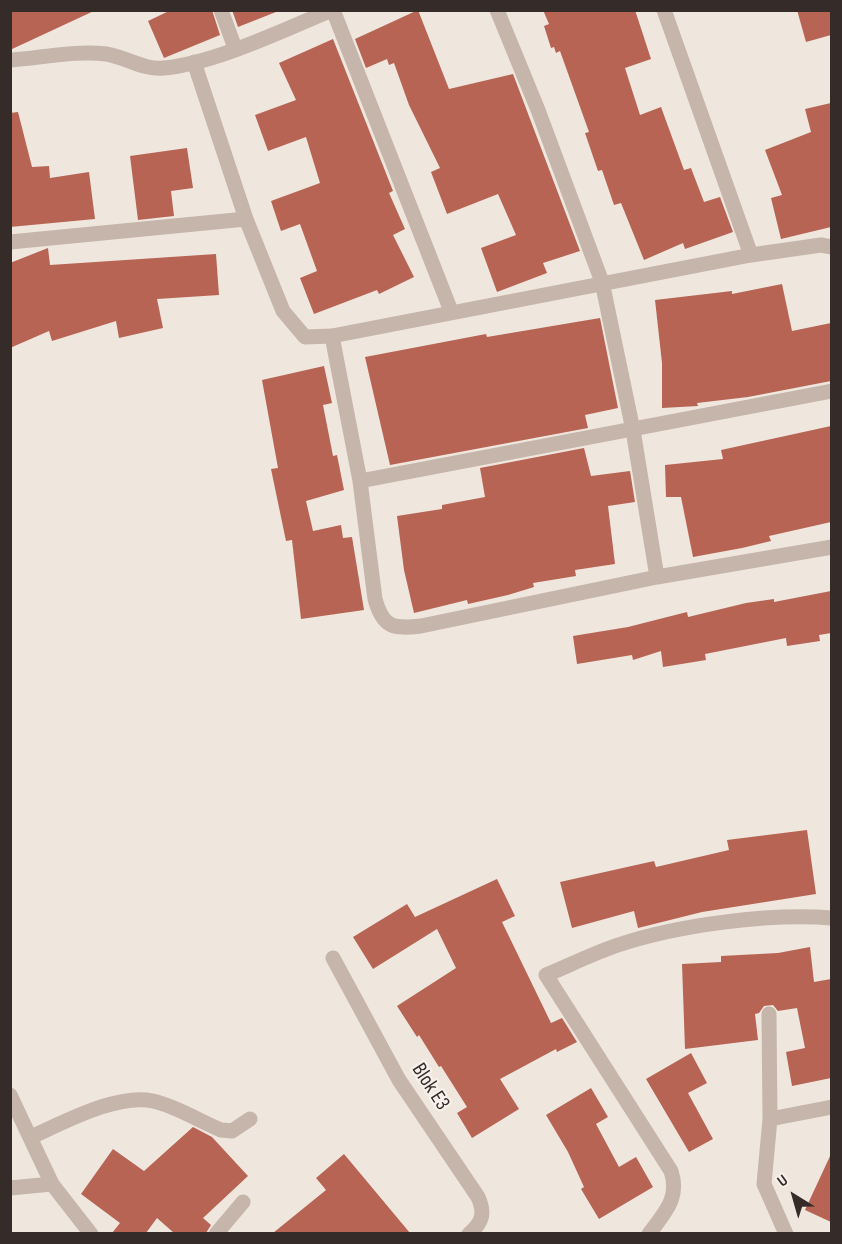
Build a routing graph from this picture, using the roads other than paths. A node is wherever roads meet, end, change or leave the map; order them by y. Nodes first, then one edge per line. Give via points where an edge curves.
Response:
1 (220, 10) edge
2 (333, 10) edge
3 (497, 10) edge
4 (664, 10) edge
5 (236, 48) junction
6 (10, 60) edge
7 (194, 62) junction
8 (246, 219) junction
9 (10, 242) edge
10 (831, 247) edge
11 (751, 255) junction
12 (602, 282) junction
13 (451, 311) junction
14 (332, 336) junction
15 (831, 391) edge
16 (633, 430) junction
17 (360, 481) junction
18 (831, 547) edge
19 (657, 577) junction
20 (831, 918) edge
21 (333, 958) dead end
22 (769, 1014) dead end
23 (10, 1095) edge
24 (831, 1107) edge
25 (250, 1119) dead end
26 (770, 1119) junction
27 (31, 1137) junction
28 (52, 1184) junction
29 (10, 1188) edge
30 (243, 1202) dead end
31 (75, 1216) junction
32 (75, 1233) edge
33 (91, 1233) edge
34 (216, 1233) edge
35 (469, 1233) edge
36 (649, 1233) edge
37 (786, 1233) edge

1 - 5 street
2 - 5 street
2 - 13 street
3 - 12 street
4 - 11 street
5 - 7 street
6 - 7 street via 105,54 147,67
7 - 8 street
8 - 9 street
8 - 14 street via 283,311 294,326 305,337
10 - 11 street via 820,245
11 - 12 street
12 - 13 street
12 - 16 street
13 - 14 street
14 - 17 street
15 - 16 street
16 - 17 street
16 - 19 street
17 - 19 street via 375,599 380,616 389,625 421,626
18 - 19 street
20 - 36 street via 792,915 669,931 618,945 546,975 671,1171 675,1189 670,1204
21 - 35 street, Blok E3 via 399,1080 478,1197 483,1217
22 - 26 street
23 - 27 street
24 - 26 street
25 - 27 street via 232,1131 221,1130 153,1101 132,1099 85,1113
26 - 37 street via 764,1184
27 - 28 street
28 - 29 street
28 - 31 street
30 - 34 street
31 - 32 street
31 - 33 street

